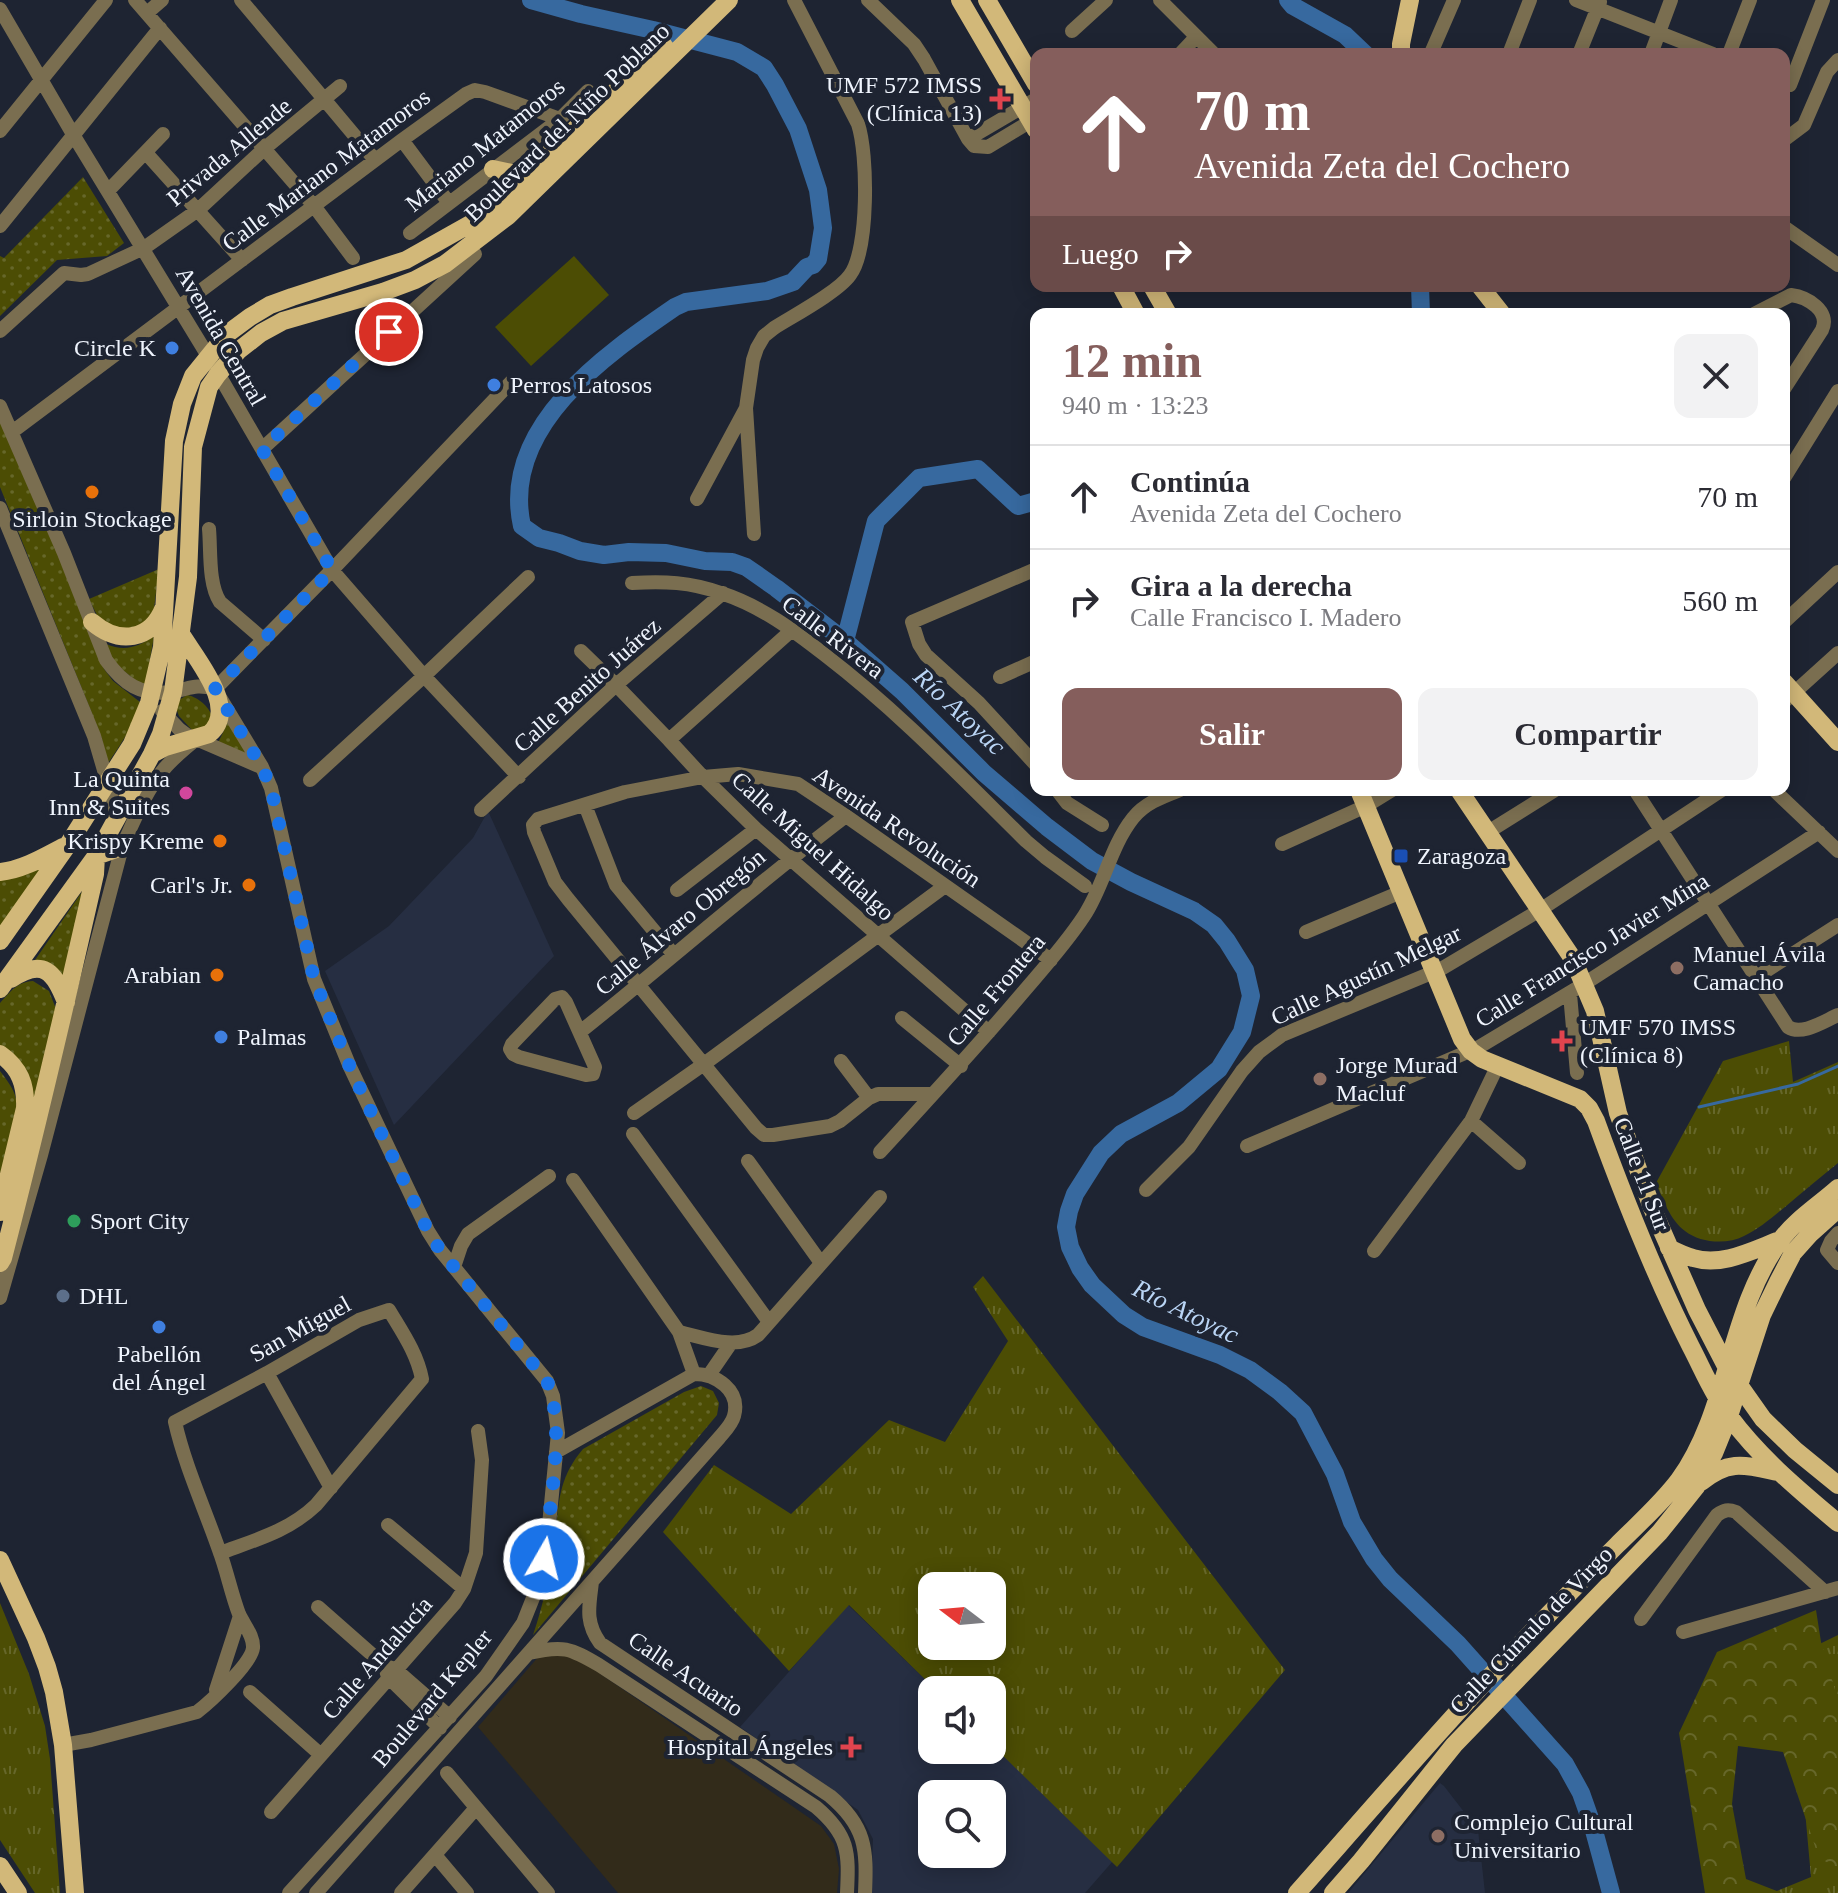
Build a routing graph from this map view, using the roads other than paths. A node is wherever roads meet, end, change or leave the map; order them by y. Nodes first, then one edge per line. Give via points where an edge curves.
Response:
1 (5, 0) edge
2 (106, 0) edge
3 (135, 0) edge
4 (162, 0) edge
5 (241, 0) edge
6 (712, 0) edge
7 (729, 0) edge
8 (794, 0) edge
9 (868, 0) edge
10 (960, 0) edge
11 (987, 0) edge
12 (1106, 0) edge
13 (1160, 0) edge
14 (1403, 0) edge
15 (1410, 0) edge
16 (1454, 0) edge
17 (1530, 0) edge
18 (1576, 0) edge
19 (1671, 0) edge
20 (1750, 0) edge
21 (1823, 0) edge
22 (1599, 4) edge
23 (0, 8) edge
24 (147, 13) junction
25 (160, 28) junction
26 (1072, 31) dead end
27 (1659, 32) junction
28 (1196, 37) junction
29 (1186, 48) edge
30 (1208, 48) edge
31 (1397, 48) edge
32 (1397, 48) edge
33 (1433, 48) edge
34 (1511, 48) edge
35 (1581, 48) edge
36 (1653, 48) edge
37 (1698, 48) edge
38 (1731, 48) edge
39 (1838, 60) edge
40 (1030, 74) edge
41 (1790, 77) edge
42 (40, 79) junction
43 (634, 84) junction
44 (1790, 85) edge
45 (340, 86) dead end
46 (588, 91) dead end
47 (1818, 95) junction
48 (324, 99) junction
49 (1030, 112) edge
50 (1030, 116) edge
51 (560, 119) junction
52 (0, 131) edge
53 (163, 134) dead end
54 (74, 136) junction
55 (1790, 136) edge
56 (402, 140) junction
57 (265, 148) junction
58 (146, 153) junction
59 (375, 160) junction
60 (493, 169) junction
61 (526, 176) junction
62 (108, 191) junction
63 (449, 203) junction
64 (314, 206) junction
65 (198, 210) junction
66 (0, 226) edge
67 (1790, 231) edge
68 (410, 233) dead end
69 (144, 248) junction
70 (475, 254) dead end
71 (353, 258) dead end
72 (242, 260) junction
73 (1838, 265) edge
74 (1473, 292) edge
75 (1485, 292) edge
76 (179, 307) junction
77 (1485, 308) edge
78 (1497, 308) edge
79 (1765, 308) edge
80 (0, 331) edge
81 (208, 356) junction
82 (218, 374) junction
83 (1790, 379) edge
84 (511, 382) dead end
85 (1838, 391) edge
86 (0, 406) edge
87 (746, 408) junction
88 (12, 432) junction
89 (262, 449) junction
90 (1790, 468) edge
91 (697, 499) dead end
92 (0, 508) edge
93 (209, 529) dead end
94 (754, 534) dead end
95 (332, 570) junction
96 (1030, 572) edge
97 (1838, 572) edge
98 (528, 577) dead end
99 (632, 583) dead end
100 (723, 593) junction
101 (166, 596) junction
102 (1790, 616) edge
103 (92, 622) junction
104 (792, 630) junction
105 (181, 634) junction
106 (264, 640) junction
107 (581, 651) dead end
108 (1838, 653) edge
109 (1030, 664) edge
110 (424, 676) junction
111 (1000, 677) dead end
112 (616, 685) junction
113 (215, 689) junction
114 (1790, 691) edge
115 (173, 692) junction
116 (1790, 696) edge
117 (1790, 697) edge
118 (151, 698) junction
119 (167, 715) junction
120 (196, 738) junction
121 (669, 740) junction
122 (1838, 742) edge
123 (152, 754) junction
124 (1030, 756) edge
125 (1838, 757) edge
126 (262, 767) junction
127 (519, 777) junction
128 (703, 777) junction
129 (310, 780) dead end
130 (107, 783) junction
131 (1062, 796) edge
132 (1167, 796) edge
133 (1463, 796) edge
134 (1545, 796) edge
135 (1639, 796) edge
136 (1713, 796) edge
137 (1780, 796) edge
138 (1363, 798) edge
139 (585, 805) junction
140 (481, 810) dead end
141 (846, 816) junction
142 (118, 818) junction
143 (1102, 825) dead end
144 (756, 829) junction
145 (1661, 830) junction
146 (1488, 832) junction
147 (1819, 832) junction
148 (69, 843) junction
149 (1282, 844) dead end
150 (122, 847) junction
151 (1838, 851) edge
152 (96, 856) junction
153 (791, 858) junction
154 (0, 872) edge
155 (1092, 885) junction
156 (945, 886) junction
157 (677, 890) dead end
158 (1401, 892) junction
159 (1707, 903) junction
160 (1540, 910) junction
161 (1838, 925) edge
162 (1306, 932) dead end
163 (879, 934) junction
164 (0, 941) edge
165 (674, 955) junction
166 (1051, 960) junction
167 (1434, 972) junction
168 (1755, 978) junction
169 (640, 985) junction
170 (2, 986) edge
171 (1577, 989) junction
172 (66, 1002) junction
173 (1838, 1015) edge
174 (902, 1018) dead end
175 (580, 1032) junction
176 (989, 1032) junction
177 (1475, 1049) junction
178 (0, 1054) edge
179 (841, 1061) dead end
180 (704, 1064) junction
181 (961, 1066) junction
182 (1497, 1067) junction
183 (1577, 1073) dead end
184 (933, 1094) junction
185 (869, 1098) junction
186 (634, 1113) dead end
187 (1471, 1121) junction
188 (633, 1134) dead end
189 (1247, 1146) dead end
190 (880, 1152) dead end
191 (748, 1161) dead end
192 (1519, 1163) dead end
193 (549, 1176) dead end
194 (573, 1180) dead end
195 (1838, 1188) edge
196 (1146, 1190) dead end
197 (880, 1197) dead end
198 (1838, 1209) edge
199 (0, 1212) edge
200 (1838, 1233) edge
201 (1780, 1240) junction
202 (1669, 1248) junction
203 (1374, 1251) dead end
204 (0, 1263) edge
205 (821, 1263) junction
206 (1838, 1263) edge
207 (454, 1267) junction
208 (0, 1298) edge
209 (1697, 1310) junction
210 (769, 1322) junction
211 (1679, 1323) junction
212 (679, 1332) junction
213 (731, 1343) junction
214 (1727, 1368) junction
215 (267, 1373) junction
216 (702, 1374) junction
217 (1740, 1386) junction
218 (1717, 1398) junction
219 (1729, 1416) junction
220 (478, 1431) dead end
221 (556, 1452) junction
222 (1778, 1472) junction
223 (1838, 1485) edge
224 (1696, 1487) junction
225 (331, 1488) junction
226 (1838, 1523) edge
227 (388, 1525) dead end
228 (220, 1553) junction
229 (0, 1560) edge
230 (592, 1582) junction
231 (464, 1589) junction
232 (1832, 1590) edge
233 (318, 1607) dead end
234 (240, 1616) junction
235 (1641, 1619) dead end
236 (1683, 1632) dead end
237 (529, 1653) junction
238 (389, 1671) junction
239 (250, 1692) dead end
240 (215, 1695) junction
241 (690, 1703) junction
242 (449, 1718) junction
243 (681, 1719) junction
244 (469, 1720) junction
245 (63, 1745) junction
246 (321, 1755) junction
247 (447, 1773) dead end
248 (476, 1808) junction
249 (271, 1812) dead end
250 (435, 1855) junction
251 (0, 1866) edge
252 (18, 1893) edge
253 (75, 1893) edge
254 (289, 1893) edge
255 (316, 1893) edge
256 (401, 1893) edge
257 (467, 1893) edge
258 (548, 1893) edge
259 (847, 1893) edge
260 (865, 1893) edge
261 (1297, 1893) edge
262 (1333, 1893) edge

1 - 23 street
2 - 42 street
3 - 24 street
4 - 24 street
5 - 48 street
6 - 43 main road, Boulevard del Niño Poblano
7 - 43 main road, Boulevard del Niño Poblano
8 - 87 street via 863,138 864,233 850,275 764,336 753,360
9 - 50 street via 914,44 968,139
10 - 49 main road
11 - 40 main road
12 - 26 street
13 - 28 street
14 - 31 main road
15 - 32 main road
16 - 33 street
17 - 34 street
18 - 22 street
19 - 27 street
20 - 38 street
21 - 41 street
22 - 27 street
22 - 35 street
23 - 42 street, Avenida Central
24 - 25 street
25 - 54 street
25 - 57 street
27 - 36 street
27 - 37 street
28 - 29 street
28 - 30 street
39 - 47 street
42 - 52 street
42 - 54 street, Avenida Central
43 - 61 main road, Boulevard del Niño Poblano
43 - 82 main road, Boulevard del Niño Poblano via 508,216 445,264 383,292 283,321 238,351
44 - 47 street
45 - 48 street, Privada Allende
46 - 51 street, Mariano Matamoros
47 - 55 street via 1804,125
48 - 57 street, Privada Allende
48 - 59 street
51 - 56 street, Calle Mariano Matamoros via 475,90
51 - 60 street, Mariano Matamoros
53 - 58 street
54 - 62 street, Avenida Central
54 - 66 street
56 - 59 street, Calle Mariano Matamoros
56 - 63 street
57 - 64 street
57 - 65 street, Privada Allende
58 - 62 street
58 - 65 street
59 - 64 street, Calle Mariano Matamoros
60 - 61 main road
60 - 63 street, Mariano Matamoros
61 - 81 main road, Boulevard del Niño Poblano via 479,219 444,240 406,260 270,305 227,334
62 - 69 street, Avenida Central
63 - 68 street, Mariano Matamoros
64 - 71 street
64 - 72 street, Calle Mariano Matamoros
65 - 69 street, Privada Allende
65 - 72 street
67 - 73 street
69 - 76 street, Avenida Central
69 - 80 street, Privada Allende via 88,274 64,273
70 - 89 street
72 - 76 street, Calle Mariano Matamoros
74 - 77 main road
75 - 78 main road
76 - 81 street, Avenida Central
76 - 88 street, Calle Mariano Matamoros
79 - 83 street via 1797,295 1824,315 1825,323
81 - 82 street, Avenida Central
81 - 101 main road, Boulevard del Niño Poblano via 193,376 174,441
82 - 89 street, Avenida Central
82 - 105 main road, Boulevard del Niño Poblano via 209,387 193,447
84 - 95 street
85 - 90 street
86 - 88 street
87 - 91 street
87 - 94 street
88 - 103 street
89 - 95 street, Avenida Central
92 - 130 street via 94,736
93 - 106 street via 215,595
95 - 106 street
95 - 110 street, Avenida Central
96 - 124 street via 912,622 926,655
97 - 102 street
98 - 110 street
99 - 100 street, Calle Rivera via 664,581
100 - 104 street, Calle Rivera
100 - 112 street, Calle Benito Juárez
101 - 103 main road via 156,622 144,632 117,636
101 - 118 main road, Boulevard del Niño Poblano
103 - 118 street via 117,675
104 - 121 street
104 - 155 street, Calle Rivera via 884,702 1026,841
105 - 113 main road
105 - 115 main road, Boulevard del Niño Poblano
106 - 113 street
107 - 112 street, Calle Miguel Hidalgo
108 - 114 street
109 - 111 street
110 - 127 street, Avenida Central
110 - 129 street
112 - 121 street, Calle Miguel Hidalgo
112 - 127 street, Calle Benito Juárez
113 - 115 street via 196,685
113 - 120 main road via 218,724
113 - 126 street, Boulevard Kepler
115 - 118 street
115 - 119 main road, Boulevard del Niño Poblano
116 - 122 main road
117 - 125 main road
118 - 119 street
118 - 130 main road, Boulevard del Niño Poblano via 132,744
119 - 120 street
119 - 123 main road, Boulevard del Niño Poblano
120 - 123 main road
120 - 126 street
120 - 150 street via 158,776
121 - 128 street, Calle Miguel Hidalgo
123 - 142 main road, Boulevard del Niño Poblano
126 - 207 street, Boulevard Kepler via 276,805 314,979 428,1231
127 - 140 street, Calle Benito Juárez
128 - 139 street, Avenida Revolución
128 - 141 street, Avenida Revolución via 738,774 798,784
128 - 144 street, Calle Miguel Hidalgo
130 - 142 street
130 - 148 main road, Boulevard del Niño Poblano
131 - 143 street
132 - 155 street, Calle Frontera via 1134,818
133 - 146 main road, Calle 11 Sur
134 - 146 street
135 - 145 street
136 - 145 street, Calle Agustín Melgar
137 - 147 street
138 - 149 street
138 - 158 main road
139 - 165 street via 616,885
139 - 169 street, Avenida Revolución via 538,819 534,832 555,882
141 - 153 street, Calle Álvaro Obregón
141 - 156 street, Avenida Revolución
142 - 152 main road, Boulevard del Niño Poblano
144 - 153 street, Calle Miguel Hidalgo
144 - 157 street
145 - 159 street
145 - 160 street, Calle Agustín Melgar
146 - 160 main road, Calle 11 Sur
147 - 151 street
147 - 159 street, Calle Francisco Javier Mina
148 - 154 main road
148 - 164 main road, Boulevard del Niño Poblano
150 - 152 main road
150 - 208 street
152 - 170 main road, Boulevard del Niño Poblano
152 - 172 main road
153 - 163 street, Calle Miguel Hidalgo
153 - 165 street, Calle Álvaro Obregón
155 - 166 street, Calle Frontera via 1084,917
156 - 163 street
156 - 166 street, Avenida Revolución
158 - 162 street
158 - 167 main road
159 - 168 street
159 - 171 street, Calle Francisco Javier Mina
160 - 167 street, Calle Agustín Melgar
160 - 171 main road, Calle 11 Sur via 1573,959
161 - 168 street
163 - 176 street, Calle Miguel Hidalgo
163 - 180 street
165 - 169 street, Calle Álvaro Obregón
166 - 176 street, Calle Frontera
167 - 177 main road via 1462,1039
167 - 196 street, Calle Agustín Melgar via 1282,1035 1259,1052 1189,1147
168 - 173 street via 1794,1031
169 - 175 street, Calle Álvaro Obregón
169 - 180 street
170 - 172 main road via 38,968 57,979
171 - 177 street, Calle Francisco Javier Mina
171 - 183 street
171 - 202 main road, Calle 11 Sur via 1595,1011 1618,1113
172 - 204 main road
174 - 181 street
175 - 175 street via 562,997 510,1049 519,1057 593,1074
176 - 181 street, Calle Frontera
177 - 182 main road, Calle 11 Sur
177 - 189 street, Calle Francisco Javier Mina
178 - 199 main road via 20,1075 25,1092
179 - 185 street
180 - 185 street via 764,1135 830,1126
180 - 186 street
181 - 184 street, Calle Frontera
182 - 187 street
182 - 211 main road, Calle 11 Sur via 1580,1099 1589,1108
184 - 185 street
184 - 190 street, Calle Frontera
187 - 192 street
187 - 203 street
188 - 210 street
191 - 205 street
193 - 207 street via 468,1234
194 - 212 street
195 - 201 main road
197 - 205 street
198 - 217 main road, Calle Cúmulo de Virgo via 1793,1253 1762,1315
200 - 206 street via 1827,1250
201 - 202 main road via 1717,1261
201 - 214 main road, Calle Cúmulo de Virgo via 1746,1308
202 - 209 main road, Calle 11 Sur
205 - 210 street
207 - 221 street, Boulevard Kepler via 547,1381 558,1433
209 - 211 main road
209 - 214 main road, Calle 11 Sur
210 - 213 street via 751,1340
211 - 218 main road, Calle 11 Sur
212 - 213 street
212 - 216 street
213 - 216 street
214 - 217 main road, Calle 11 Sur
214 - 218 main road, Calle Cúmulo de Virgo
215 - 225 street
215 - 225 street, San Miguel via 374,1314 389,1310 400,1327 422,1379
215 - 228 street, San Miguel via 175,1422
216 - 221 street
216 - 230 street, Boulevard Kepler via 725,1384 734,1417
217 - 219 main road, Calle Cúmulo de Virgo
217 - 223 main road, Calle 11 Sur via 1763,1419
218 - 219 main road, Calle 11 Sur
218 - 261 main road, Calle Cúmulo de Virgo via 1680,1479 1548,1615
219 - 222 main road, Calle 11 Sur
219 - 224 main road, Calle Cúmulo de Virgo
220 - 231 street via 482,1460 476,1553
221 - 242 street, Boulevard Kepler via 539,1583 523,1623
222 - 224 main road via 1736,1465
222 - 226 main road, Calle 11 Sur
224 - 262 main road, Calle Cúmulo de Virgo via 1660,1532 1454,1745
225 - 228 street, San Miguel via 293,1525
227 - 231 street
228 - 234 street, San Miguel
229 - 245 main road via 47,1667
230 - 237 street, Boulevard Kepler
230 - 241 street, Calle Acuario via 590,1625 600,1643
231 - 238 street, Calle Andalucía
232 - 235 street via 1729,1509 1717,1515
232 - 236 street
233 - 238 street
234 - 240 street
234 - 240 street, San Miguel via 252,1638 250,1658
237 - 243 street, Calle Acuario via 558,1648 576,1652
237 - 244 street, Boulevard Kepler
238 - 242 street
238 - 246 street, Calle Andalucía
239 - 246 street
240 - 245 street, San Miguel via 197,1712
241 - 243 street
241 - 260 street, Calle Acuario via 846,1809 864,1848
242 - 244 street
242 - 254 street, Boulevard Kepler
243 - 259 street, Calle Acuario via 832,1820 844,1839
244 - 255 street, Boulevard Kepler
245 - 253 main road
246 - 249 street, Calle Andalucía
247 - 248 street
248 - 250 street
248 - 258 street
250 - 256 street
250 - 257 street
251 - 252 main road

